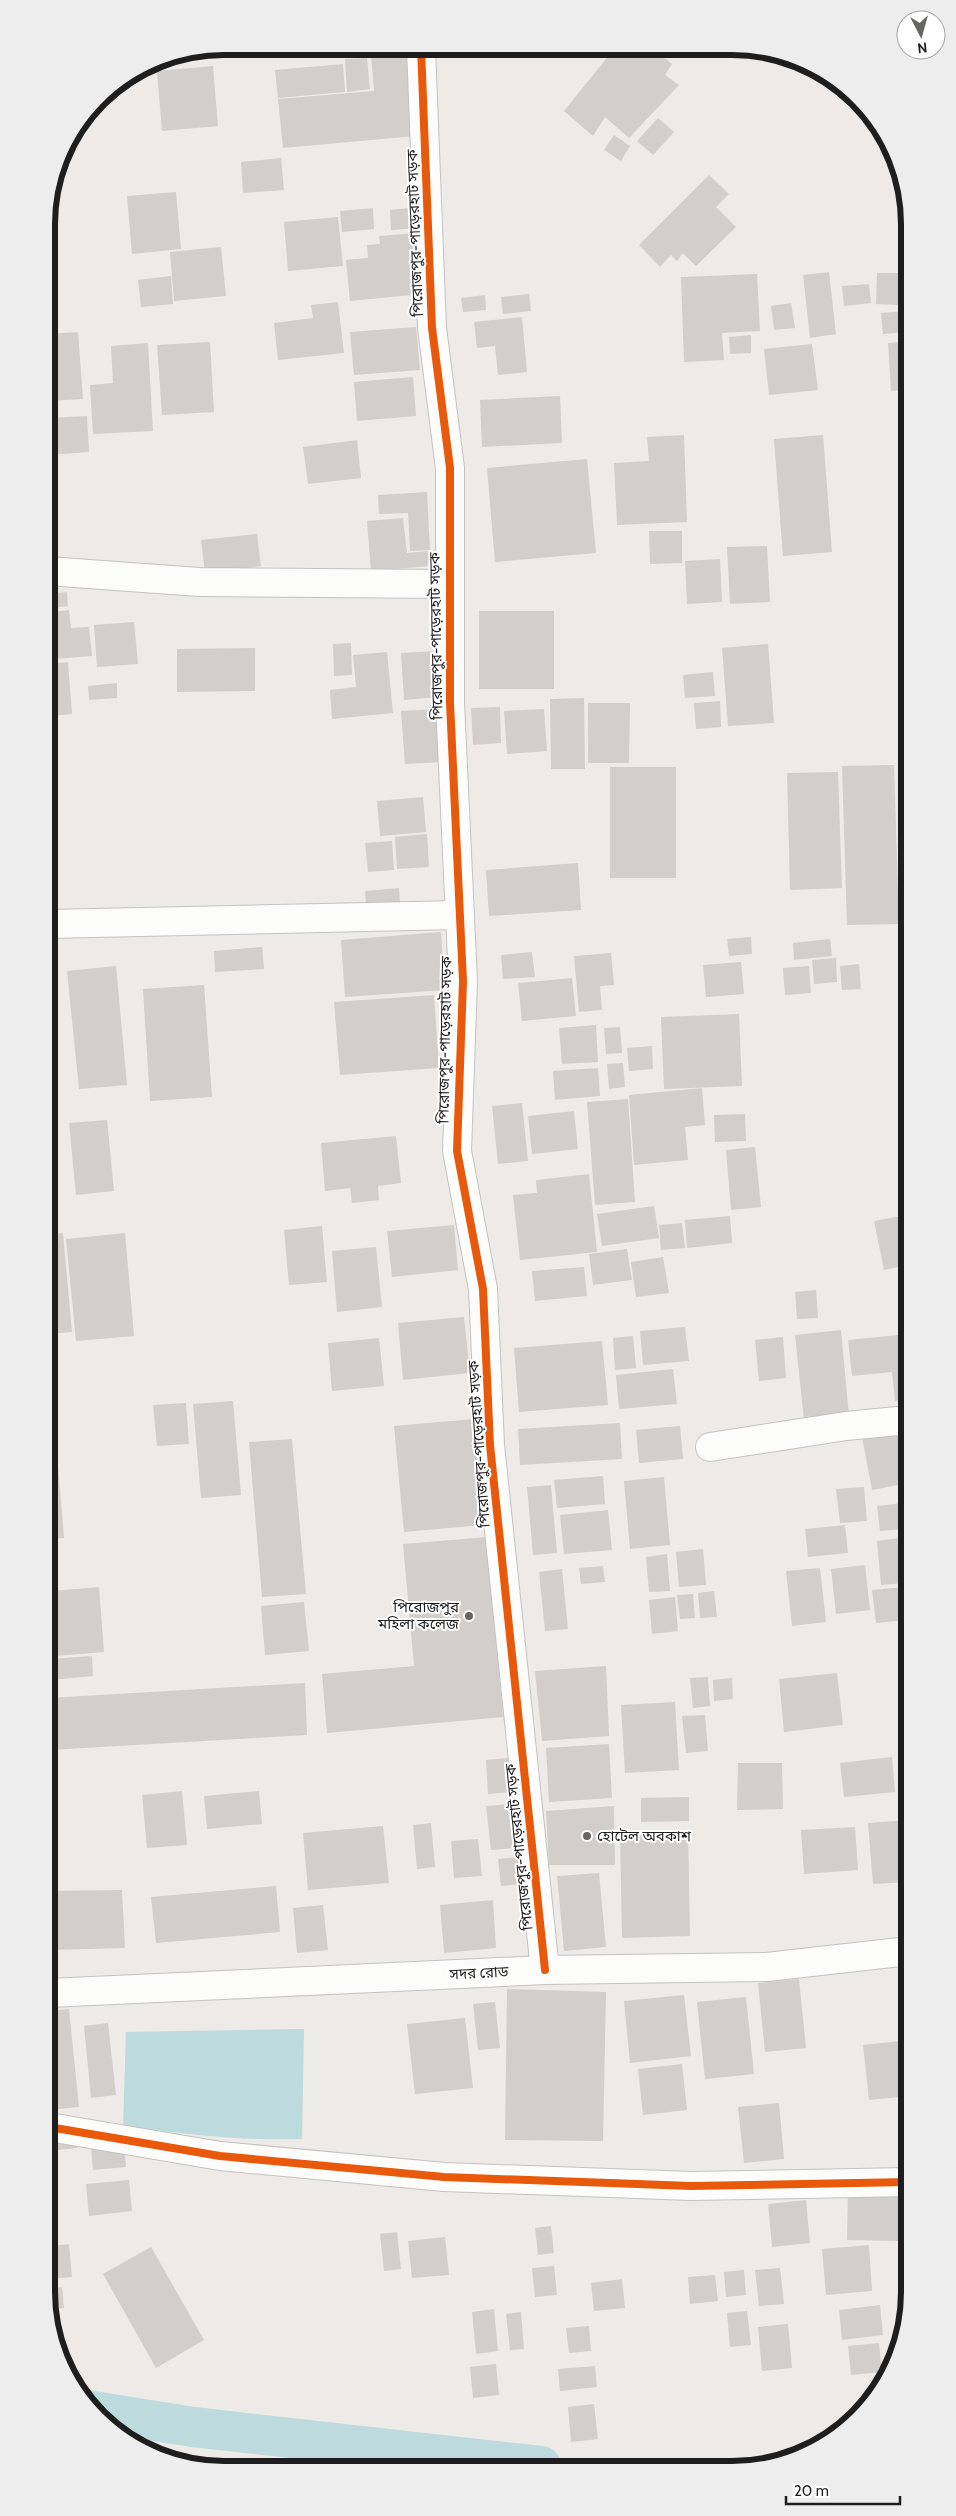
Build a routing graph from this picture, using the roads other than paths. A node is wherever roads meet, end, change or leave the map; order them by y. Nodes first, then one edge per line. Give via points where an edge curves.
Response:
1 (420, 55) edge
2 (55, 572) edge
3 (449, 584) junction
4 (458, 915) junction
5 (55, 924) edge
6 (901, 1421) edge
7 (710, 1448) dead end
8 (901, 1952) edge
9 (545, 1970) junction
10 (55, 1993) edge
11 (55, 2128) edge
12 (901, 2182) edge

1 - 3 street, পিরোজপুর-পাড়েরহাট সড়ক via 432,328 450,468
2 - 3 street via 199,582
3 - 4 street, পিরোজপুর-পাড়েরহাট সড়ক
4 - 5 street
4 - 9 street, পিরোজপুর-পাড়েরহাট সড়ক via 463,981 457,1151 483,1289 490,1445
6 - 7 street via 846,1426
8 - 9 street, সদর রোড via 767,1967
9 - 10 street, সদর রোড
11 - 12 street via 220,2156 444,2177 691,2186

